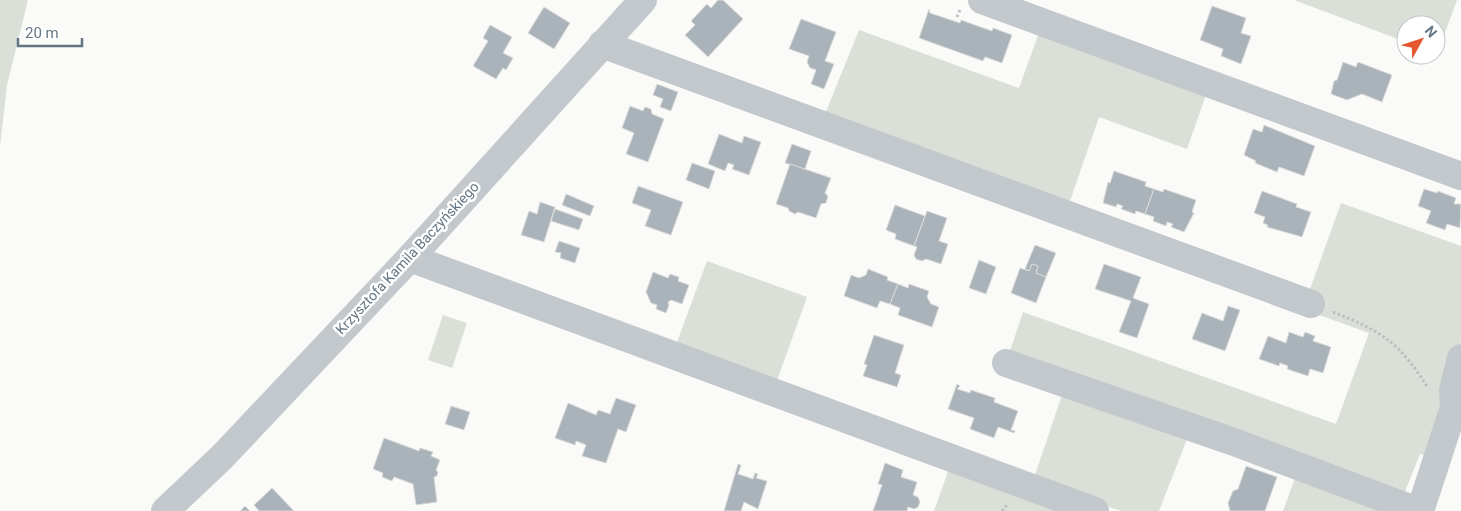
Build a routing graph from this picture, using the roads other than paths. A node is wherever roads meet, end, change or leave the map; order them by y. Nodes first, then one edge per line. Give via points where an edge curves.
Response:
1 (643, 0) edge
2 (982, 0) edge
3 (602, 44) junction
4 (1461, 176) edge
5 (410, 258) junction
6 (1311, 304) road end
7 (1461, 358) edge
8 (1006, 363) dead end
9 (1457, 409) edge
10 (165, 511) edge
11 (1095, 511) edge
12 (1419, 511) edge

1 - 3 street, Krzysztofa Kamila Baczyńskiego
2 - 4 street
3 - 5 street, Krzysztofa Kamila Baczyńskiego
3 - 6 street
5 - 10 street, Krzysztofa Kamila Baczyńskiego via 222,457
5 - 11 street
7 - 9 street via 1453,390
8 - 12 street via 1234,442
9 - 12 street

